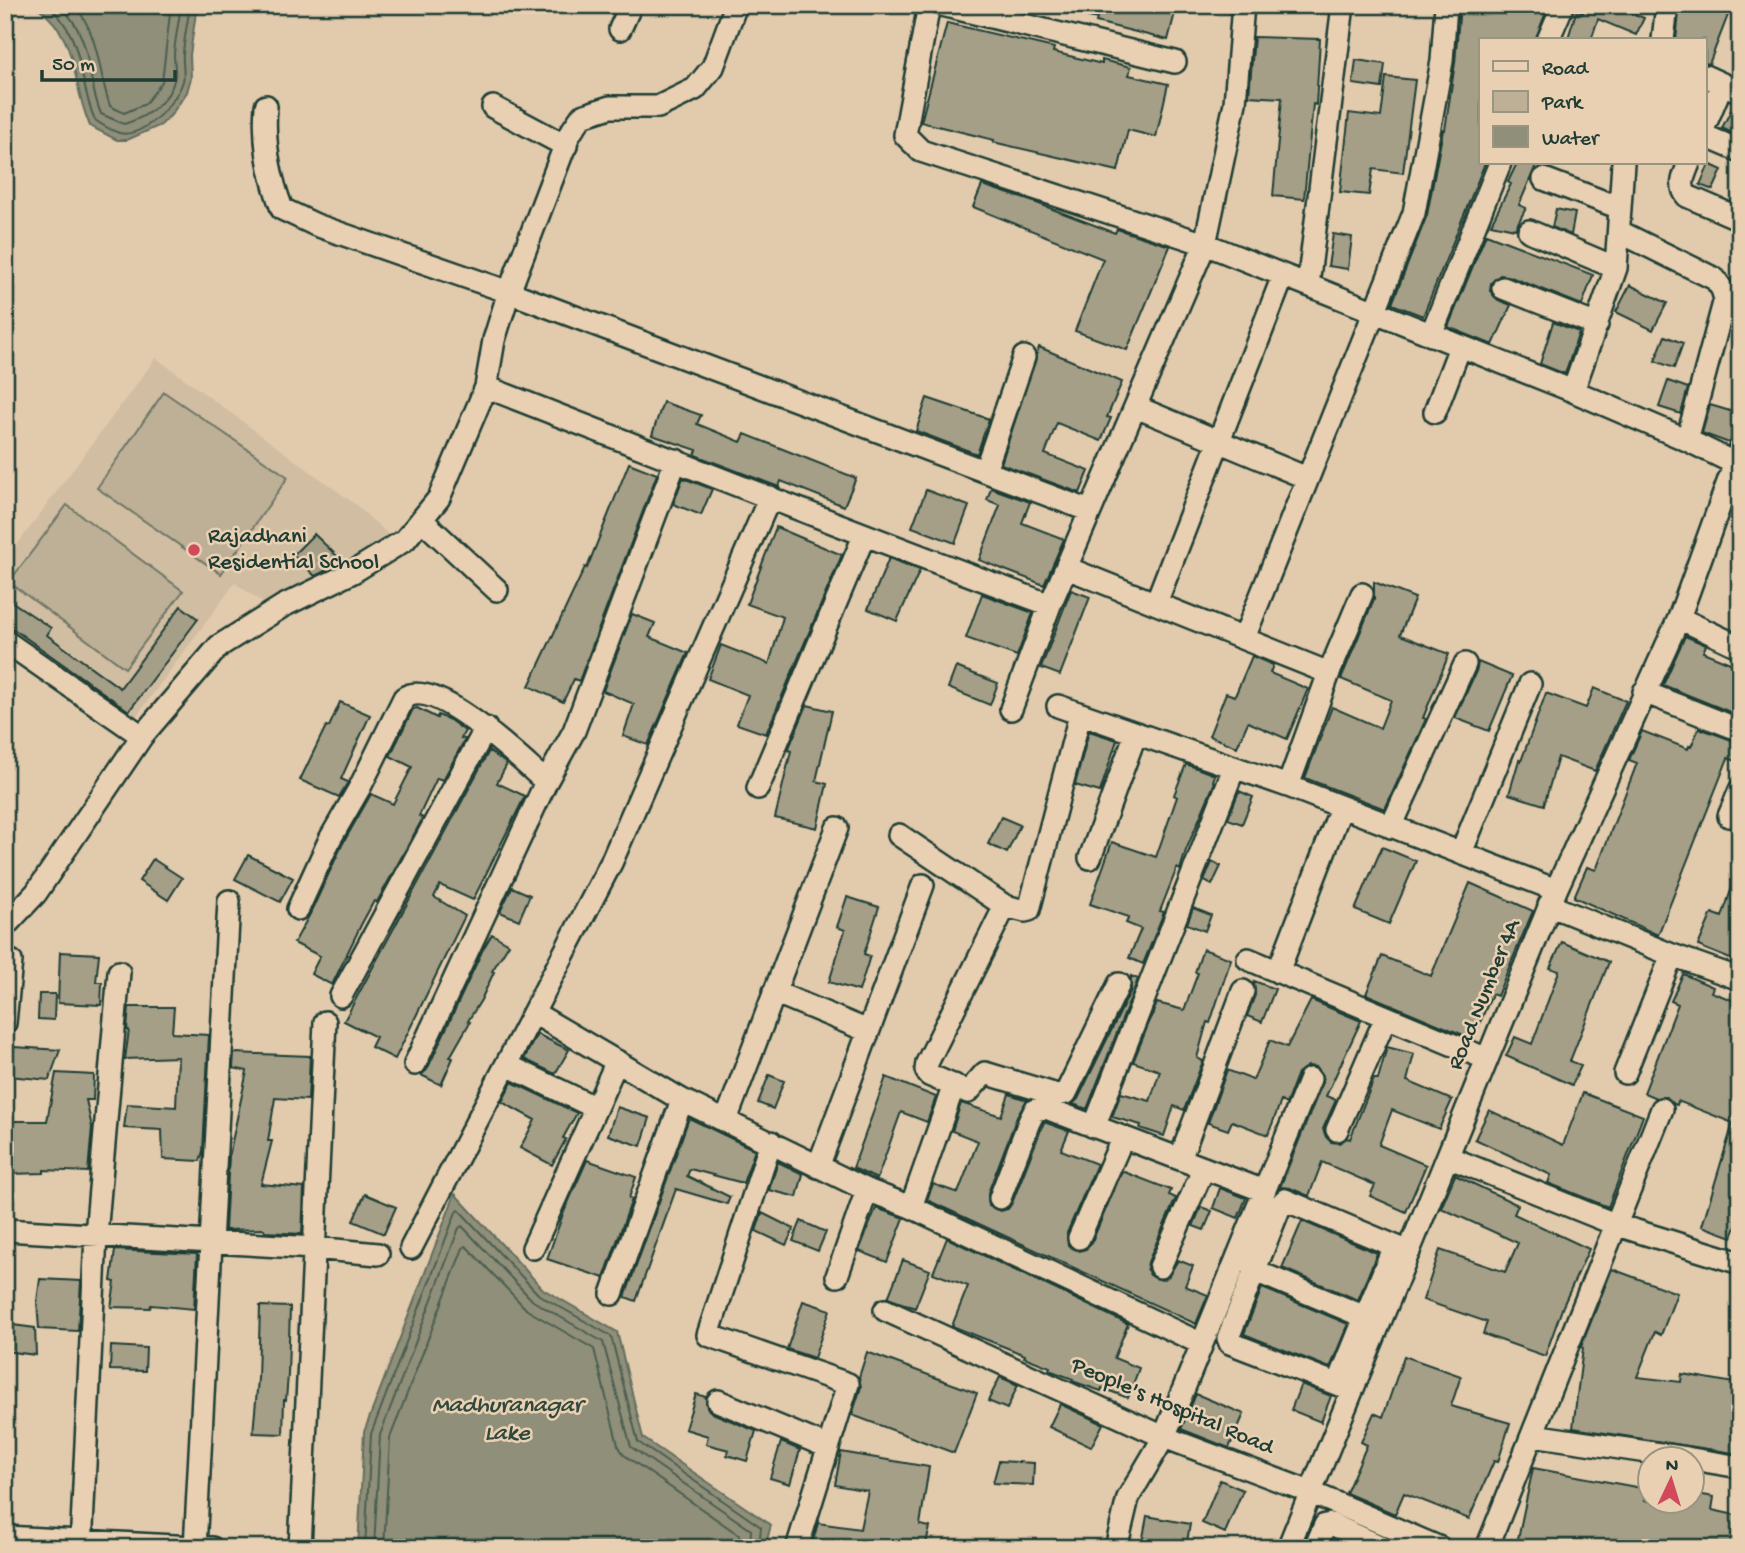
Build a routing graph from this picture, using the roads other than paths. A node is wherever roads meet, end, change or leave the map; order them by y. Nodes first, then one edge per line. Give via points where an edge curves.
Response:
1 (631, 5) edge
2 (736, 5) edge
3 (929, 5) edge
4 (942, 5) edge
5 (1243, 5) edge
6 (1343, 5) edge
7 (1446, 5) edge
8 (1563, 5) edge
9 (1667, 5) edge
10 (620, 29) dead end
11 (1549, 38) edge
12 (1663, 38) edge
13 (1175, 62) dead end
14 (1722, 84) edge
15 (266, 106) dead end
16 (493, 107) dead end
17 (1706, 123) edge
18 (1706, 136) edge
19 (566, 146) junction
20 (1740, 151) edge
21 (1500, 164) edge
22 (1623, 164) edge
23 (1689, 164) edge
24 (1544, 179) dead end
25 (1620, 208) junction
26 (1740, 219) edge
27 (1529, 231) dead end
28 (1620, 232) junction
29 (1205, 244) junction
30 (1616, 268) junction
31 (1283, 276) junction
32 (1308, 285) junction
33 (1503, 288) dead end
34 (509, 292) junction
35 (1374, 311) junction
36 (1597, 325) junction
37 (1432, 335) junction
38 (1460, 347) junction
39 (1024, 357) dead end
40 (485, 387) junction
41 (1573, 391) junction
42 (1136, 407) junction
43 (1436, 412) dead end
44 (1219, 440) junction
45 (1686, 440) junction
46 (676, 460) junction
47 (1738, 460) edge
48 (985, 471) junction
49 (1307, 478) junction
50 (770, 497) junction
51 (1090, 511) junction
52 (422, 520) junction
53 (864, 536) junction
54 (1067, 568) junction
55 (498, 590) dead end
56 (1362, 594) dead end
57 (1156, 603) junction
58 (1050, 605) junction
59 (1679, 618) junction
60 (1244, 638) junction
61 (5, 641) edge
62 (1740, 647) edge
63 (1465, 664) dead end
64 (1329, 673) junction
65 (1530, 684) dead end
66 (1644, 692) junction
67 (1058, 706) dead end
68 (1011, 709) dead end
69 (1080, 715) junction
70 (485, 729) junction
71 (1740, 730) edge
72 (1136, 733) junction
73 (142, 736) junction
74 (1234, 768) junction
75 (546, 782) junction
76 (1288, 786) junction
77 (758, 788) dead end
78 (1740, 790) edge
79 (1341, 808) junction
80 (1729, 816) dead end
81 (1391, 827) junction
82 (836, 828) dead end
83 (899, 835) dead end
84 (1461, 853) junction
85 (1090, 858) dead end
86 (923, 885) dead end
87 (1553, 897) junction
88 (229, 901) dead end
89 (1005, 906) junction
90 (298, 909) dead end
91 (5, 926) edge
92 (1672, 955) junction
93 (1248, 959) dead end
94 (11, 961) dead end
95 (1278, 971) junction
96 (119, 972) dead end
97 (1740, 979) edge
98 (1119, 984) dead end
99 (1243, 991) dead end
100 (774, 992) junction
101 (341, 996) dead end
102 (534, 1013) junction
103 (1386, 1017) junction
104 (325, 1022) dead end
105 (5, 1023) edge
106 (868, 1031) junction
107 (1488, 1059) junction
108 (617, 1061) junction
109 (415, 1064) dead end
110 (507, 1065) junction
111 (1625, 1073) dead end
112 (1310, 1079) dead end
113 (954, 1086) junction
114 (682, 1100) junction
115 (596, 1108) junction
116 (1662, 1109) dead end
117 (726, 1121) junction
118 (1094, 1127) junction
119 (1337, 1130) dead end
120 (1123, 1137) junction
121 (771, 1142) junction
122 (1448, 1157) junction
123 (1180, 1159) junction
124 (818, 1167) junction
125 (1204, 1168) junction
126 (867, 1190) junction
127 (1264, 1191) junction
128 (1000, 1198) dead end
129 (911, 1208) junction
130 (1617, 1224) junction
131 (5, 1230) edge
132 (96, 1235) junction
133 (1079, 1238) dead end
134 (211, 1242) junction
135 (314, 1248) junction
136 (411, 1248) dead end
137 (533, 1248) dead end
138 (1402, 1249) junction
139 (378, 1254) dead end
140 (1740, 1263) edge
141 (1160, 1267) dead end
142 (1254, 1270) junction
143 (837, 1276) dead end
144 (612, 1294) dead end
145 (885, 1310) dead end
146 (1373, 1320) junction
147 (1202, 1344) junction
148 (1345, 1387) junction
149 (718, 1401) dead end
150 (1533, 1435) junction
151 (1164, 1437) junction
152 (828, 1447) junction
153 (1636, 1450) edge
154 (1706, 1461) edge
155 (1740, 1467) edge
156 (1310, 1492) junction
157 (5, 1537) edge
158 (1388, 1541) edge
159 (81, 1544) edge
160 (201, 1547) edge
161 (300, 1548) edge
162 (797, 1548) edge
163 (1116, 1548) edge
164 (1288, 1548) edge
165 (1315, 1548) edge
166 (1440, 1548) edge
167 (1487, 1548) edge

1 - 10 street
2 - 19 street via 713,67 695,89 658,107 610,107 582,116
3 - 29 street via 905,135 912,144 921,151
4 - 13 street
5 - 29 street via 1235,103
6 - 32 street
7 - 35 street via 1442,61 1414,213
8 - 11 street
9 - 12 street
14 - 17 street
15 - 34 street via 267,164 282,209
16 - 19 street
18 - 20 street
19 - 34 street
21 - 37 street
22 - 25 street
23 - 26 street via 1682,180 1687,196
24 - 25 street
25 - 28 street
27 - 30 street
28 - 30 street
28 - 45 street via 1715,279 1722,289 1725,299
29 - 31 street
29 - 42 street
30 - 36 street
31 - 32 street
31 - 44 street
32 - 35 street
33 - 36 street
34 - 40 street
34 - 48 street
35 - 37 street
35 - 49 street
36 - 41 street
37 - 38 street
38 - 41 street
38 - 43 street
39 - 48 street
40 - 46 street
40 - 52 street via 439,498
41 - 45 street
42 - 44 street
42 - 51 street
44 - 49 street
44 - 57 street
45 - 47 street
46 - 50 street
46 - 75 street via 574,730
47 - 59 street, Road Number 4A
48 - 51 street
49 - 60 street
50 - 53 street
50 - 102 street via 611,863
51 - 54 street
52 - 55 street
52 - 73 street via 405,540 219,646
53 - 58 street
53 - 77 street
54 - 57 street
54 - 58 street
56 - 64 street
57 - 60 street
58 - 68 street
59 - 62 street
59 - 66 street, Road Number 4A
60 - 64 street
61 - 73 street
63 - 81 street
64 - 76 street
65 - 84 street
66 - 71 street
66 - 87 street, Road Number 4A
67 - 69 street
69 - 72 street
69 - 89 street via 1029,910
70 - 75 street
70 - 90 street via 422,693 404,698
70 - 101 street
72 - 74 street
72 - 85 street
73 - 91 street via 36,893
74 - 76 street
74 - 118 street
75 - 109 street
76 - 79 street
78 - 80 street
79 - 81 street
79 - 95 street
81 - 84 street
82 - 100 street
83 - 89 street
84 - 87 street
86 - 106 street
87 - 92 street
87 - 107 street, Road Number 4A
88 - 134 street
89 - 113 street via 927,1063 929,1075
92 - 97 street
92 - 111 street
93 - 95 street
94 - 105 street
95 - 103 street
96 - 132 street
98 - 113 street via 1066,1093 1057,1095 991,1073 985,1073 968,1092
99 - 123 street
100 - 106 street
100 - 117 street
102 - 108 street
102 - 110 street
103 - 107 street
103 - 119 street
104 - 135 street
106 - 124 street
107 - 122 street, Road Number 4A
108 - 114 street
108 - 115 street
110 - 115 street
110 - 136 street
112 - 127 street
113 - 129 street
114 - 117 street
114 - 144 street
115 - 137 street
116 - 130 street
117 - 121 street
118 - 120 street
118 - 128 street via 1046,1108 1035,1110
120 - 123 street
120 - 133 street
121 - 124 street
121 - 152 street via 708,1335 848,1384
122 - 130 street
122 - 138 street, Road Number 4A
123 - 125 street
124 - 126 street
125 - 127 street
125 - 141 street
126 - 129 street
126 - 143 street
127 - 147 street
129 - 147 street
130 - 140 street
130 - 150 street
131 - 132 street
132 - 134 street
132 - 159 street
134 - 135 street
134 - 160 street
135 - 139 street
135 - 161 street
138 - 142 street via 1285,1200
138 - 146 street, Road Number 4A
142 - 146 street
142 - 148 street via 1228,1331 1230,1343
145 - 151 street, People's Hospital Road
146 - 148 street, Road Number 4A
147 - 151 street
148 - 156 street, Road Number 4A
149 - 152 street
150 - 153 street
150 - 167 street
151 - 156 street, People's Hospital Road
151 - 163 street via 1128,1498
152 - 162 street
154 - 155 street
156 - 158 street, People's Hospital Road
156 - 164 street, Road Number 4A
157 - 159 street
158 - 165 street via 1331,1524 1322,1529
158 - 166 street, People's Hospital Road
159 - 160 street

